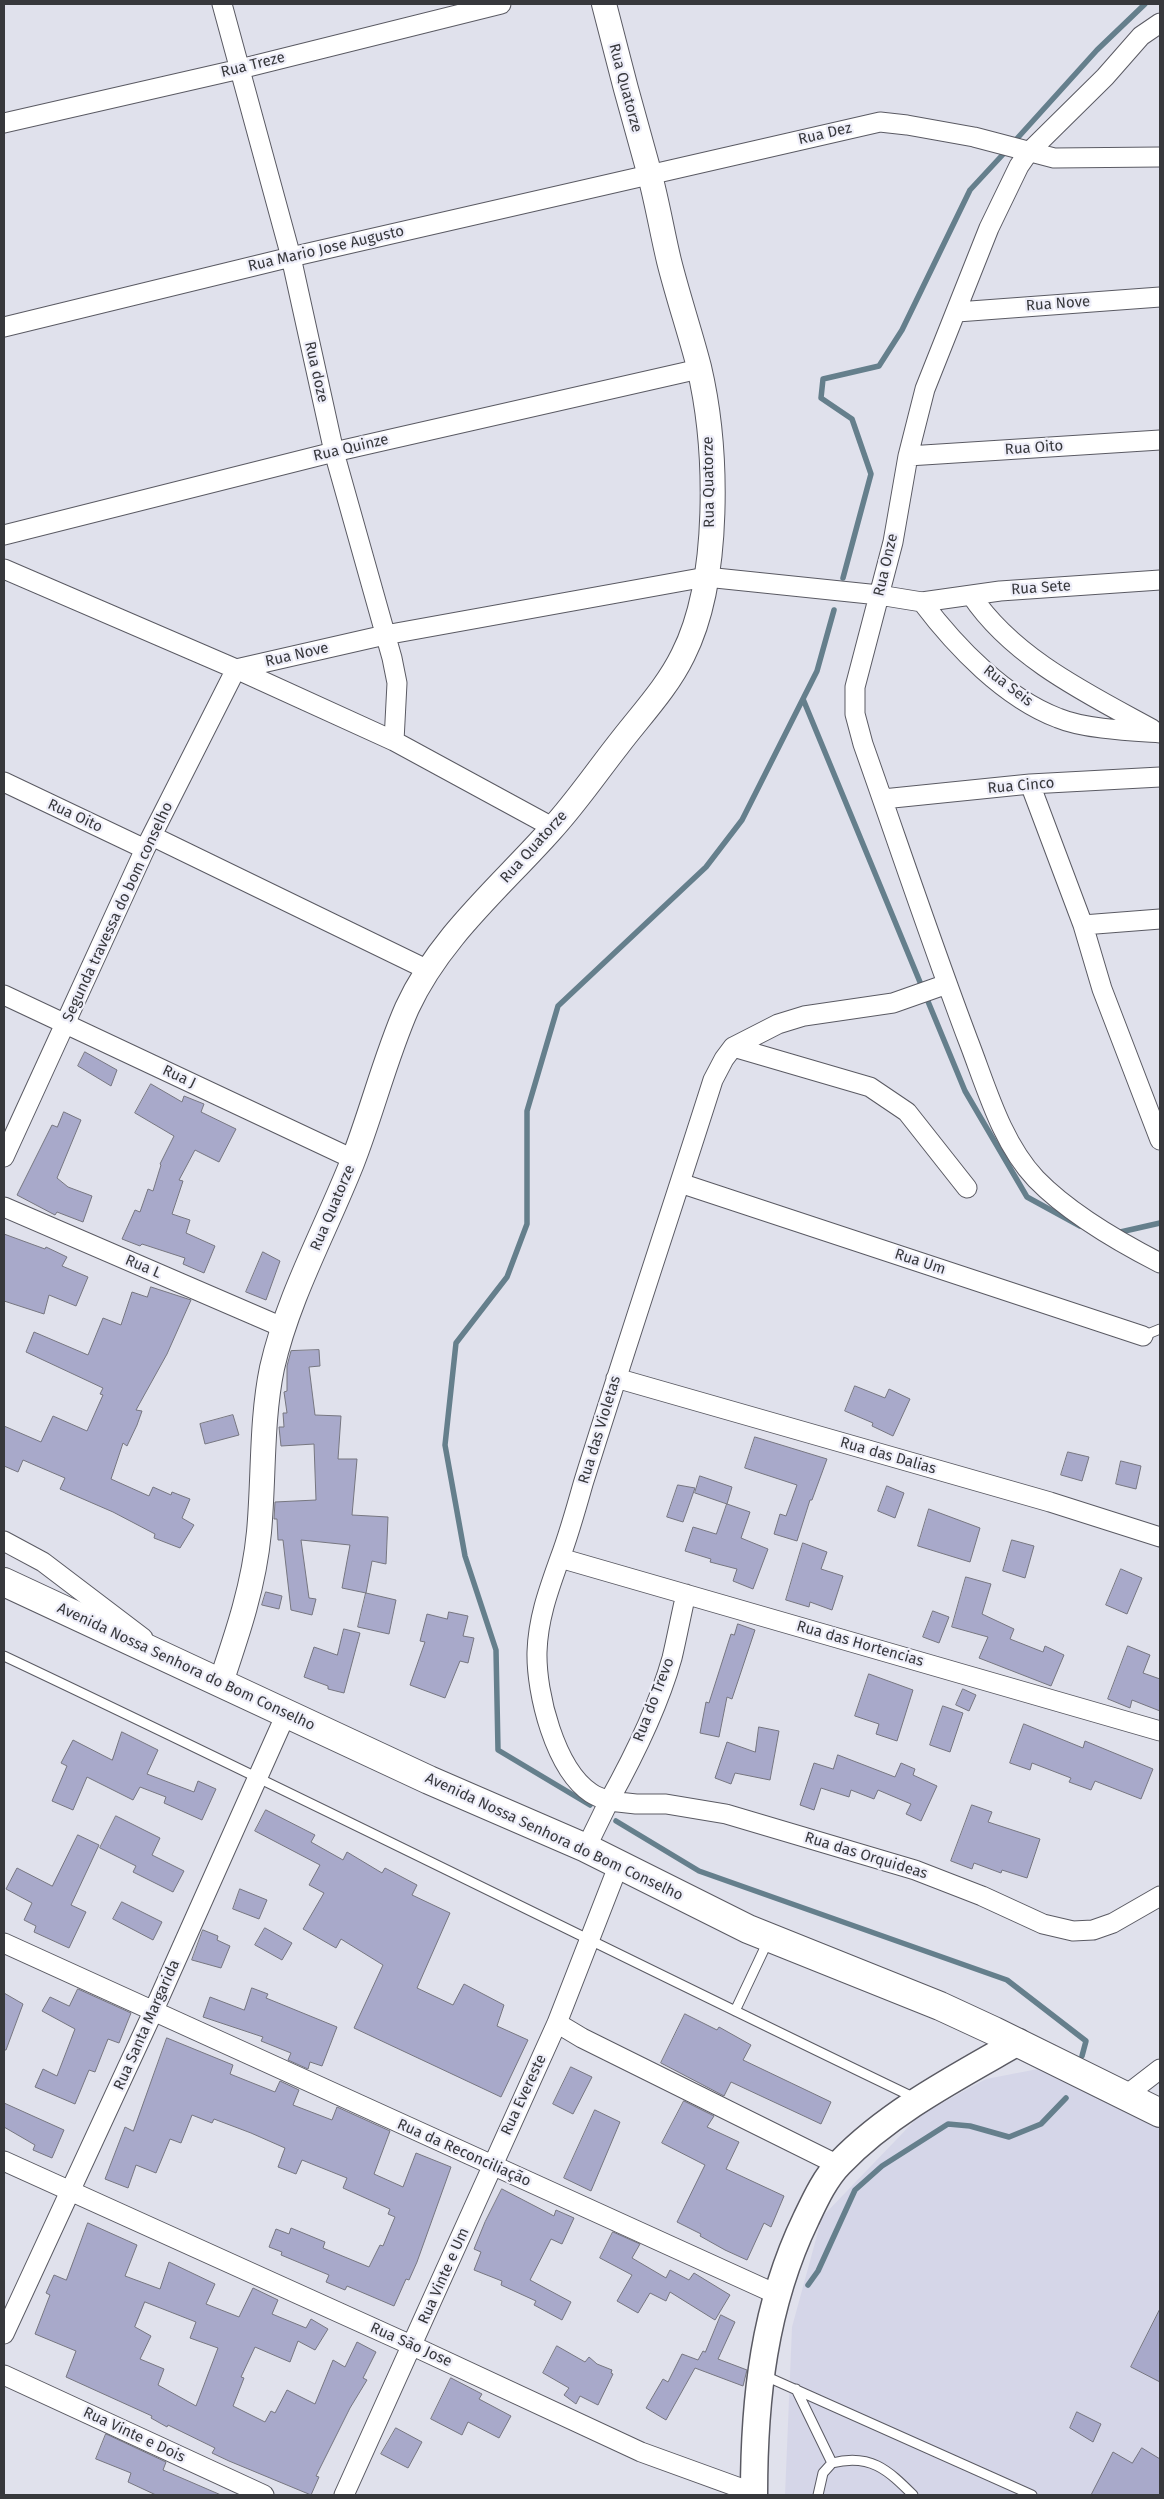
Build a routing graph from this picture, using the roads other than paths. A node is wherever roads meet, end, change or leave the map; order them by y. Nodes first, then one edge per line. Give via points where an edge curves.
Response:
1 (222, 4) edge
2 (502, 4) edge
3 (604, 4) edge
4 (1160, 22) edge
5 (240, 69) junction
6 (4, 124) edge
7 (1016, 149) junction
8 (1160, 157) edge
9 (650, 176) junction
10 (290, 257) junction
11 (1160, 296) edge
12 (957, 312) junction
13 (4, 327) edge
14 (699, 369) junction
15 (1160, 440) edge
16 (334, 452) junction
17 (908, 456) junction
18 (4, 536) edge
19 (4, 569) edge
20 (706, 577) junction
21 (1160, 580) edge
22 (879, 595) junction
23 (971, 595) junction
24 (922, 602) junction
25 (385, 635) junction
26 (236, 669) junction
27 (1160, 733) edge
28 (394, 741) junction
29 (1160, 777) edge
30 (4, 782) edge
31 (1030, 784) junction
32 (883, 799) junction
33 (554, 828) junction
34 (148, 843) junction
35 (1160, 919) edge
36 (1083, 925) junction
37 (428, 970) junction
38 (947, 984) junction
39 (4, 995) edge
40 (66, 1024) junction
41 (733, 1047) junction
42 (1160, 1140) edge
43 (4, 1157) edge
44 (353, 1159) junction
45 (680, 1183) junction
46 (967, 1188) dead end
47 (4, 1207) edge
48 (1160, 1263) edge
49 (282, 1327) junction
50 (1152, 1332) edge
51 (616, 1378) junction
52 (1160, 1537) edge
53 (4, 1541) edge
54 (560, 1558) junction
55 (4, 1582) edge
56 (686, 1594) junction
57 (4, 1656) edge
58 (169, 1659) junction
59 (221, 1682) junction
60 (286, 1714) junction
61 (1160, 1731) edge
62 (258, 1776) junction
63 (609, 1802) junction
64 (586, 1848) junction
65 (619, 1864) junction
66 (1160, 1896) edge
67 (770, 1938) junction
68 (589, 1941) junction
69 (4, 1943) edge
70 (153, 2012) junction
71 (735, 2012) junction
72 (557, 2023) junction
73 (1018, 2042) junction
74 (1160, 2070) edge
75 (1124, 2096) junction
76 (920, 2100) junction
77 (1160, 2113) edge
78 (4, 2161) edge
79 (838, 2165) junction
80 (492, 2166) junction
81 (70, 2192) junction
82 (776, 2294) junction
83 (4, 2334) edge
84 (414, 2346) junction
85 (761, 2374) junction
86 (4, 2375) edge
87 (796, 2389) junction
88 (832, 2463) junction
89 (754, 2494) edge
90 (264, 2495) edge
91 (344, 2495) edge
92 (818, 2495) edge
93 (913, 2495) edge
94 (1032, 2495) edge

1 - 5 street, Rua doze
2 - 5 street, Rua Treze
3 - 9 street, Rua Quatorze
4 - 7 street, Rua Onze via 1141,36 1105,77
5 - 6 street, Rua Treze
5 - 10 street, Rua doze
7 - 8 street, Rua Dez via 1062,159
7 - 9 street, Rua Dez via 880,122
7 - 12 street, Rua Onze via 1019,166 989,228
9 - 10 street, Rua Mario Jose Augusto
9 - 14 street, Rua Quatorze
10 - 13 street, Rua Mario Jose Augusto
10 - 16 street, Rua doze
11 - 12 street, Rua Nove
12 - 17 street, Rua Onze via 925,389
14 - 16 street, Rua Quinze
14 - 20 street, Rua Quatorze via 708,417 712,474
15 - 17 street, Rua Oito
16 - 18 street, Rua Quinze
16 - 25 street, Rua doze
17 - 22 street, Rua Onze via 893,542
19 - 26 street
20 - 22 street, Rua Nove
20 - 25 street, Rua Nove
20 - 33 street, Rua Quatorze via 699,611 683,655
21 - 23 street, Rua Sete
22 - 24 street
22 - 32 street, Rua Onze via 859,665 855,714
23 - 24 street, Rua Sete
23 - 27 street via 983,614 1014,642 1064,679
24 - 27 street, Rua Seis via 949,638 1024,702 1059,719
25 - 26 street, Rua Nove
25 - 28 street, Rua doze via 397,684
26 - 28 street, Rua Nove
26 - 34 street, Segunda travessa do bom conselho
28 - 33 street, Rua Nove
29 - 31 street, Rua Cinco
30 - 34 street, Rua Oito
31 - 32 street, Rua Cinco
31 - 36 street
32 - 38 street, Rua Onze
33 - 37 street, Rua Quatorze via 468,919
34 - 37 street, Rua Oito
34 - 40 street, Segunda travessa do bom conselho
35 - 36 street
36 - 42 street via 1102,989
37 - 44 street, Rua Quatorze via 406,1011
38 - 41 street via 868,1008 804,1016 778,1024
38 - 48 street via 995,1111 1035,1178 1063,1203
39 - 40 street, Rua J
40 - 43 street, Segunda travessa do bom conselho
40 - 44 street, Rua J
41 - 45 street, Rua das Violetas via 713,1080
41 - 46 street via 870,1087 907,1112
44 - 49 street, Rua Quatorze
45 - 50 street, Rua Um
45 - 51 street, Rua das Violetas
47 - 49 street, Rua L
49 - 59 street, Rua Quatorze via 271,1374 259,1536 248,1604
51 - 52 street, Rua das Dalias via 1050,1502
51 - 54 street, Rua das Violetas
53 - 58 street via 43,1562
54 - 56 street, Rua das Hortencias
54 - 63 street, Rua das Violetas via 547,1591 540,1623 538,1684 546,1717 574,1777 591,1793
55 - 58 main road, Avenida Nossa Senhora do Bom Conselho
56 - 61 street, Rua das Hortencias
56 - 63 street, Rua do Trevo via 672,1658 660,1693
57 - 62 lane
58 - 59 main road, Avenida Nossa Senhora do Bom Conselho
59 - 60 main road, Avenida Nossa Senhora do Bom Conselho
60 - 62 street, Rua Santa Margarida
60 - 64 main road, Avenida Nossa Senhora do Bom Conselho
62 - 68 lane
62 - 70 street, Rua Santa Margarida
63 - 64 street
63 - 66 street, Rua das Orquideas via 666,1804 726,1814 915,1870 1043,1924 1073,1931 1093,1930 1113,1923
64 - 65 main road, Avenida Nossa Senhora do Bom Conselho
65 - 67 main road, Avenida Nossa Senhora do Bom Conselho
65 - 68 street, Rua Evereste
67 - 71 lane
67 - 73 main road, Avenida Nossa Senhora do Bom Conselho via 940,2006
68 - 71 lane
68 - 72 street, Rua Evereste
69 - 70 street, Rua da Reconciliação
70 - 80 street, Rua da Reconciliação
70 - 81 street, Rua Santa Margarida
71 - 76 lane
72 - 79 street
72 - 80 street, Rua Evereste
73 - 75 main road, Avenida Nossa Senhora do Bom Conselho
73 - 76 main road
74 - 75 street
75 - 77 main road, Avenida Nossa Senhora do Bom Conselho
76 - 79 main road via 867,2138
78 - 81 street
79 - 82 main road via 816,2198
80 - 82 street, Rua da Reconciliação
80 - 84 street, Rua Vinte e Um
81 - 83 street, Rua Santa Margarida
81 - 84 street, Rua São Jose
82 - 85 main road
84 - 89 street, Rua São Jose via 641,2452
84 - 91 street, Rua Vinte e Um
85 - 87 lane
85 - 89 main road
86 - 90 street, Rua Vinte e Dois
87 - 88 lane
87 - 94 lane
88 - 92 lane via 823,2473
88 - 93 lane via 849,2459 868,2461 893,2475

